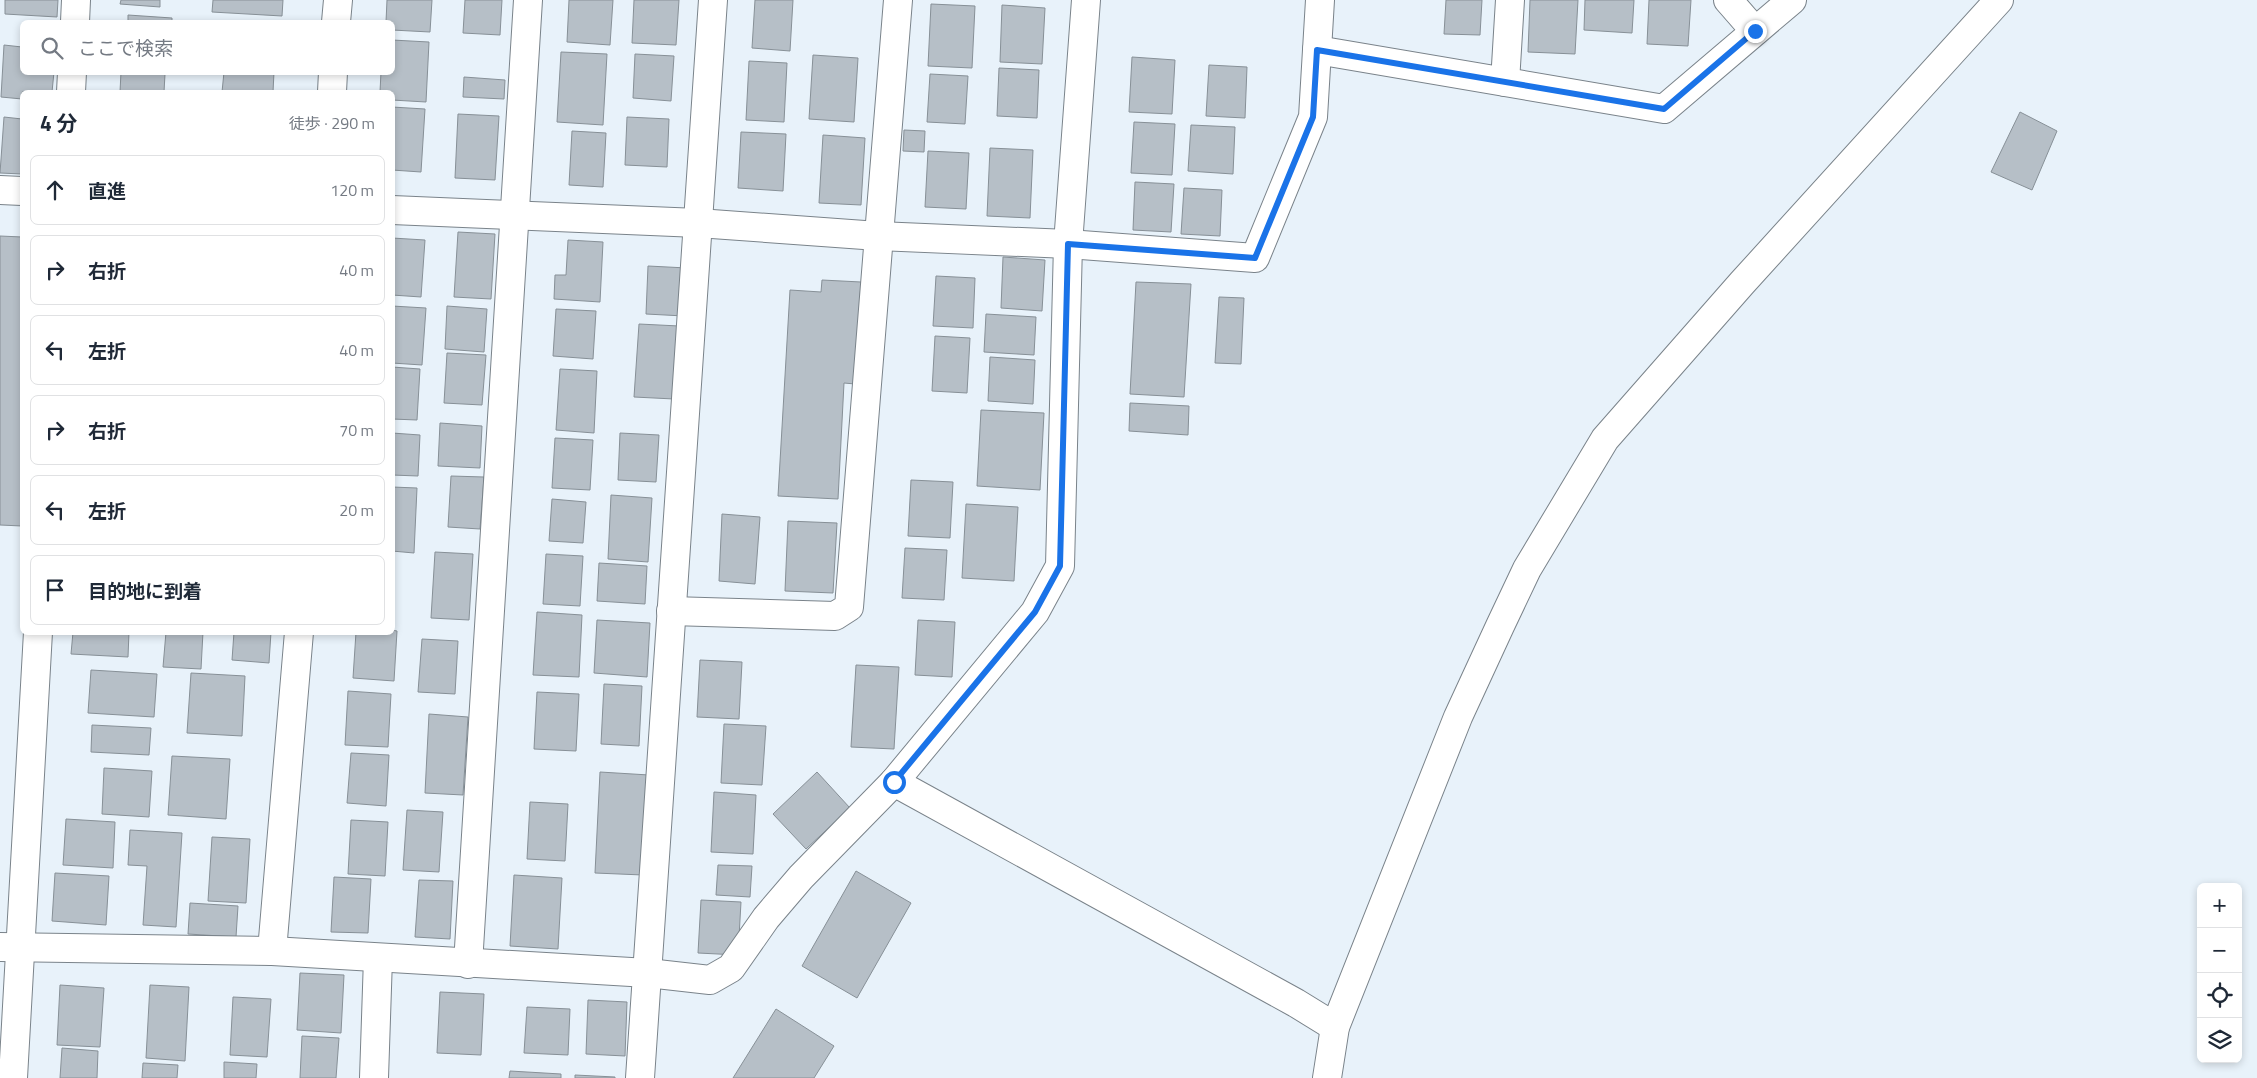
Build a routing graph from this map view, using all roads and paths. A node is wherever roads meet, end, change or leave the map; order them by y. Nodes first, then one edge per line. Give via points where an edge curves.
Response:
1 (76, 0) edge
2 (338, 0) edge
3 (528, 0) edge
4 (713, 0) edge
5 (898, 0) edge
6 (1086, 0) edge
7 (1320, 0) edge
8 (1510, 0) edge
9 (1728, 0) edge
10 (1792, 0) edge
11 (1998, 0) edge
12 (75, 20) edge
13 (336, 20) edge
14 (1755, 31) junction
15 (1317, 50) junction
16 (72, 75) edge
17 (333, 75) edge
18 (1505, 82) junction
19 (70, 90) edge
20 (332, 90) edge
21 (0, 190) edge
22 (20, 191) edge
23 (395, 210) edge
24 (516, 216) junction
25 (698, 223) junction
26 (878, 236) junction
27 (1068, 244) junction
28 (671, 611) junction
29 (38, 635) edge
30 (299, 635) edge
31 (894, 782) junction
32 (10, 948) edge
33 (272, 951) junction
34 (378, 958) junction
35 (468, 964) junction
36 (648, 973) junction
37 (1335, 1027) junction
38 (14, 1078) edge
39 (374, 1078) edge
40 (640, 1078) edge
41 (1327, 1078) edge

1 - 12 street
2 - 13 street
3 - 24 street
4 - 25 street
5 - 26 street
6 - 27 street
7 - 15 street
8 - 18 street
9 - 14 street
10 - 14 street
11 - 37 street via 1605,439 1527,568 1458,717
14 - 18 street via 1664,109
15 - 18 street
15 - 27 street via 1313,117 1255,258
16 - 19 street
17 - 20 street
21 - 22 street
23 - 24 street
24 - 25 street
24 - 35 street
25 - 26 street
25 - 28 street
26 - 27 street
26 - 28 street via 849,607 835,616
27 - 31 street via 1060,566 1035,612
28 - 36 street
29 - 32 street
30 - 33 street
31 - 36 street via 801,878 766,918 731,968 710,980
31 - 37 street
32 - 33 street
32 - 38 street
33 - 34 street
34 - 35 street
34 - 39 street
35 - 36 street
36 - 40 street
37 - 41 street

